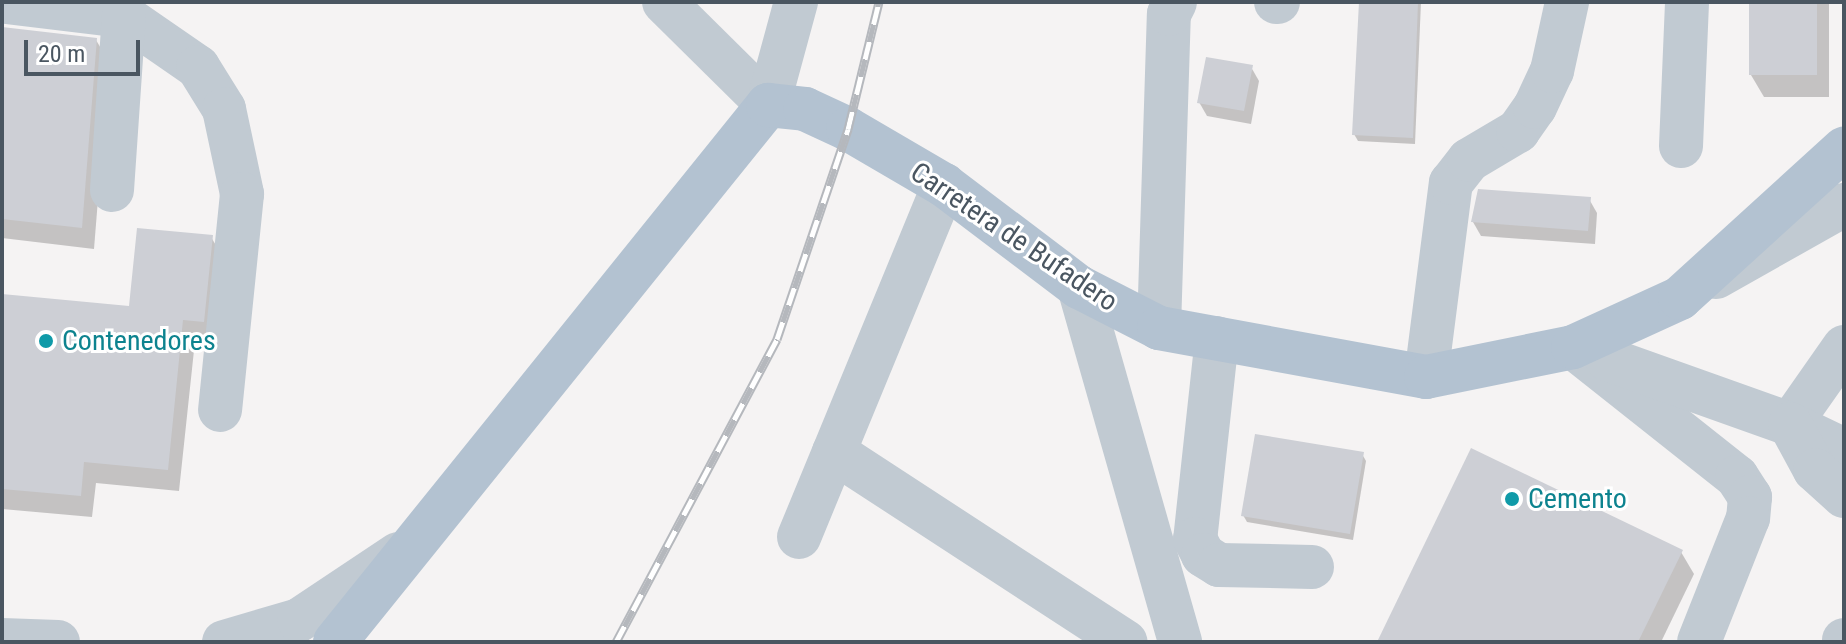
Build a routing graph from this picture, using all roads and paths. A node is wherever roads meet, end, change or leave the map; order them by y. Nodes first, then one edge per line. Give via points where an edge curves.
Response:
1 (6, 2) edge
2 (664, 2) edge
3 (796, 2) edge
4 (1175, 2) edge
5 (1567, 2) edge
6 (1687, 2) edge
7 (124, 16) junction
8 (768, 105) junction
9 (1681, 146) dead end
10 (1844, 149) edge
11 (944, 185) junction
12 (112, 190) dead end
13 (1844, 205) edge
14 (1079, 287) junction
15 (1680, 298) junction
16 (1159, 328) junction
17 (1217, 338) junction
18 (1573, 347) junction
19 (1844, 347) edge
20 (1426, 377) junction
21 (220, 410) dead end
22 (1790, 424) junction
23 (834, 452) junction
24 (1834, 472) edge
25 (1844, 530) edge
26 (423, 537) junction
27 (799, 537) dead end
28 (1312, 567) dead end
29 (2, 640) edge
30 (58, 642) edge
31 (224, 642) edge
32 (335, 642) edge
33 (1126, 642) edge
34 (1180, 642) edge
35 (1699, 642) edge

1 - 7 street
2 - 8 street
3 - 8 street
4 - 16 street via 1169,14
5 - 20 street via 1552,71 1535,107 1518,131 1469,160 1451,183
6 - 9 street
7 - 12 street
7 - 21 street via 198,67 224,109 242,194
8 - 11 main road, Carretera de Bufadero via 805,109
8 - 26 main road via 600,307
10 - 15 main road, Carretera de Bufadero
11 - 14 main road, Carretera de Bufadero
11 - 23 street
13 - 15 street
14 - 16 main road, Carretera de Bufadero
14 - 34 street
15 - 18 main road, Carretera de Bufadero
16 - 17 main road, Carretera de Bufadero
17 - 20 main road, Carretera de Bufadero
17 - 28 street via 1195,539 1203,555 1219,565
18 - 20 main road, Carretera de Bufadero
18 - 22 street
18 - 35 street via 1737,477 1750,497 1748,518
19 - 22 street
22 - 24 street
23 - 27 street
23 - 33 street
24 - 25 street
26 - 31 street via 299,620
26 - 32 main road
29 - 30 street

